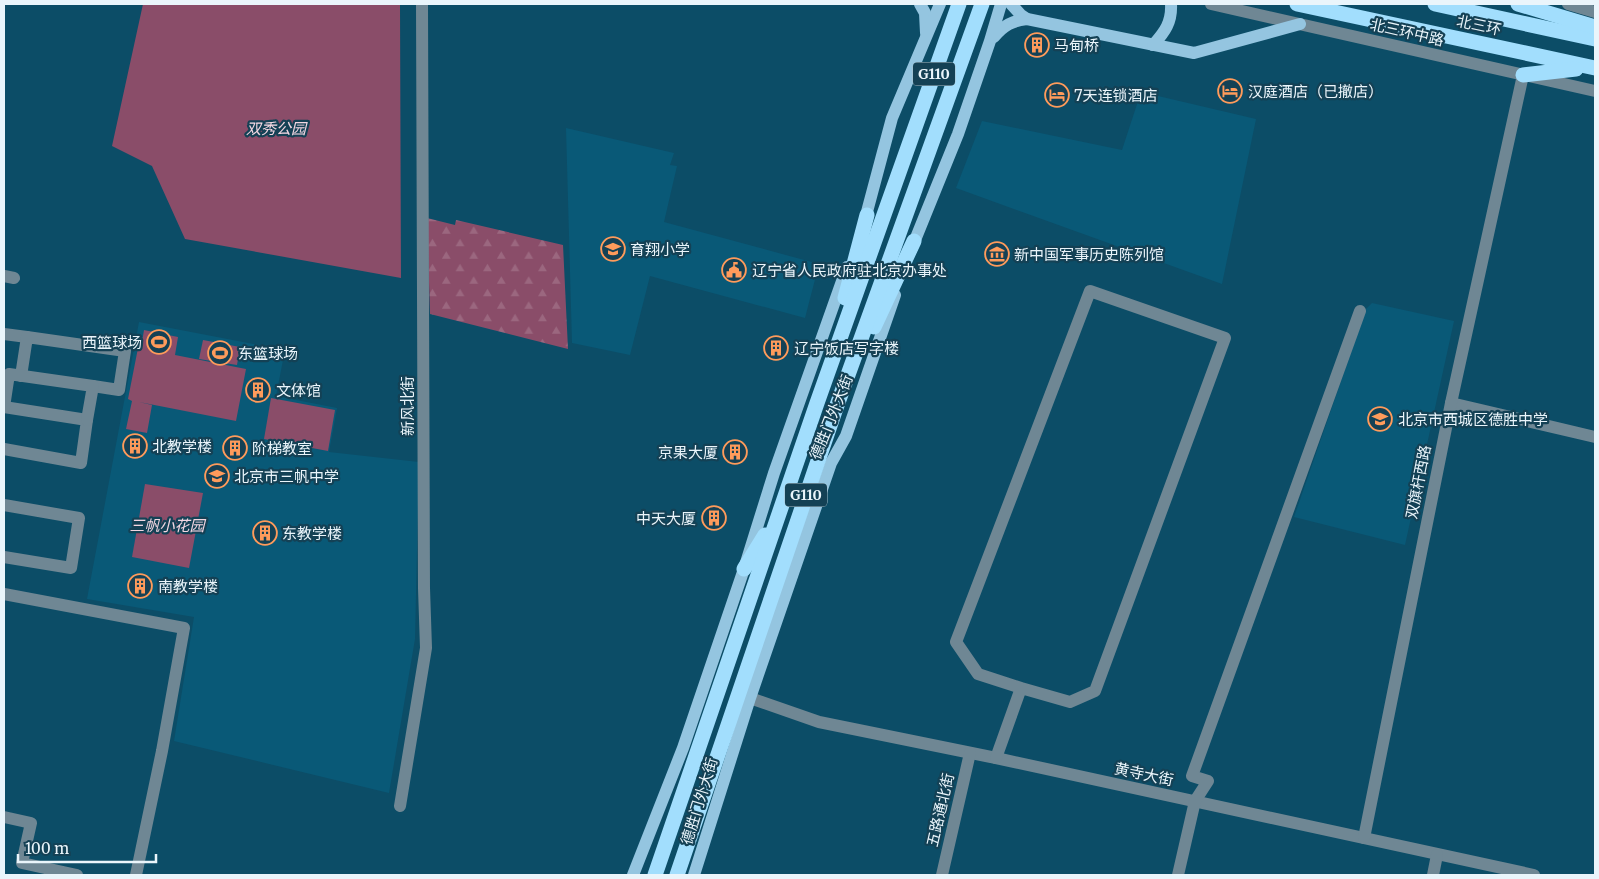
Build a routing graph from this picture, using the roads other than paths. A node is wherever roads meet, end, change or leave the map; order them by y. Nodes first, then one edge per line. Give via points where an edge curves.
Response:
1 (422, 4) edge
2 (920, 4) edge
3 (940, 4) edge
4 (959, 4) edge
5 (982, 4) edge
6 (1001, 4) edge
7 (1011, 4) edge
8 (1171, 4) edge
9 (1211, 4) edge
10 (1297, 4) edge
11 (1435, 4) edge
12 (1518, 4) edge
13 (1568, 4) edge
14 (1595, 12) edge
15 (1027, 19) junction
16 (1300, 24) junction
17 (1595, 28) edge
18 (926, 38) junction
19 (1595, 39) edge
20 (990, 41) junction
21 (1153, 45) junction
22 (1592, 68) edge
23 (1523, 75) junction
24 (1595, 91) edge
25 (867, 215) junction
26 (914, 241) junction
27 (1360, 311) dead end
28 (4, 334) edge
29 (27, 337) junction
30 (11, 374) edge
31 (93, 386) junction
32 (817, 403) junction
33 (1451, 403) junction
34 (4, 407) edge
35 (836, 408) junction
36 (88, 420) junction
37 (1595, 436) edge
38 (4, 449) edge
39 (4, 505) edge
40 (781, 508) junction
41 (4, 557) edge
42 (744, 569) junction
43 (4, 594) edge
44 (1021, 688) junction
45 (750, 698) junction
46 (970, 753) junction
47 (996, 758) junction
48 (1195, 801) junction
49 (400, 806) dead end
50 (4, 817) edge
51 (1364, 838) junction
52 (1437, 855) junction
53 (77, 875) edge
54 (136, 875) edge
55 (633, 875) edge
56 (655, 875) edge
57 (677, 875) edge
58 (694, 875) edge
59 (942, 875) edge
60 (1178, 875) edge
61 (1433, 875) edge
62 (1534, 875) edge

1 - 49 street, 新风北街 via 426,648
2 - 18 main road via 925,13
3 - 18 main road, 德胜门外大街
4 - 32 highway, 德胜门外大街 / G110
5 - 35 highway, 德胜门外大街 / G110
6 - 20 main road, 德胜门外大街
7 - 15 main road
8 - 21 main road via 1169,24
9 - 16 street, 北三环中路
10 - 22 highway, 北三环
11 - 19 highway, 北三环
12 - 17 highway
13 - 14 street
15 - 20 main road via 1003,26
15 - 21 main road
16 - 21 main road via 1194,53
16 - 23 street, 北三环中路
18 - 25 main road, 德胜门外大街 via 892,118
20 - 26 main road, 德胜门外大街 via 958,134
22 - 23 highway
23 - 24 street, 北三环中路
23 - 33 street, 双旗杆西路
25 - 32 highway
25 - 42 main road, 德胜门外大街 via 774,473
26 - 35 highway
26 - 45 main road, 德胜门外大街 via 846,436 831,463
27 - 48 street via 1192,776 1208,781
28 - 29 street
29 - 30 street
29 - 31 street via 125,352 119,390
30 - 31 street
30 - 34 street
31 - 36 street
32 - 40 highway, 德胜门外大街 / G110
33 - 37 street
33 - 51 street, 双旗杆西路
34 - 36 street
35 - 57 highway, 德胜门外大街 / G110
36 - 38 street via 81,463
39 - 41 street via 79,518 71,568
40 - 42 highway
40 - 56 highway, 德胜门外大街 / G110
42 - 55 main road, 德胜门外大街 via 684,748
43 - 54 street via 184,628
44 - 44 street via 1070,702 1095,692 1225,338 1090,291 956,642 978,674
44 - 47 street
45 - 46 street, 黄寺大街 via 819,722
45 - 58 main road, 德胜门外大街
46 - 47 street, 黄寺大街
46 - 59 street, 五路通北街
47 - 48 street, 黄寺大街
48 - 51 street, 黄寺大街
48 - 60 street
50 - 53 street via 31,823 22,863
51 - 52 street, 黄寺大街
52 - 61 street
52 - 62 street, 黄寺大街

